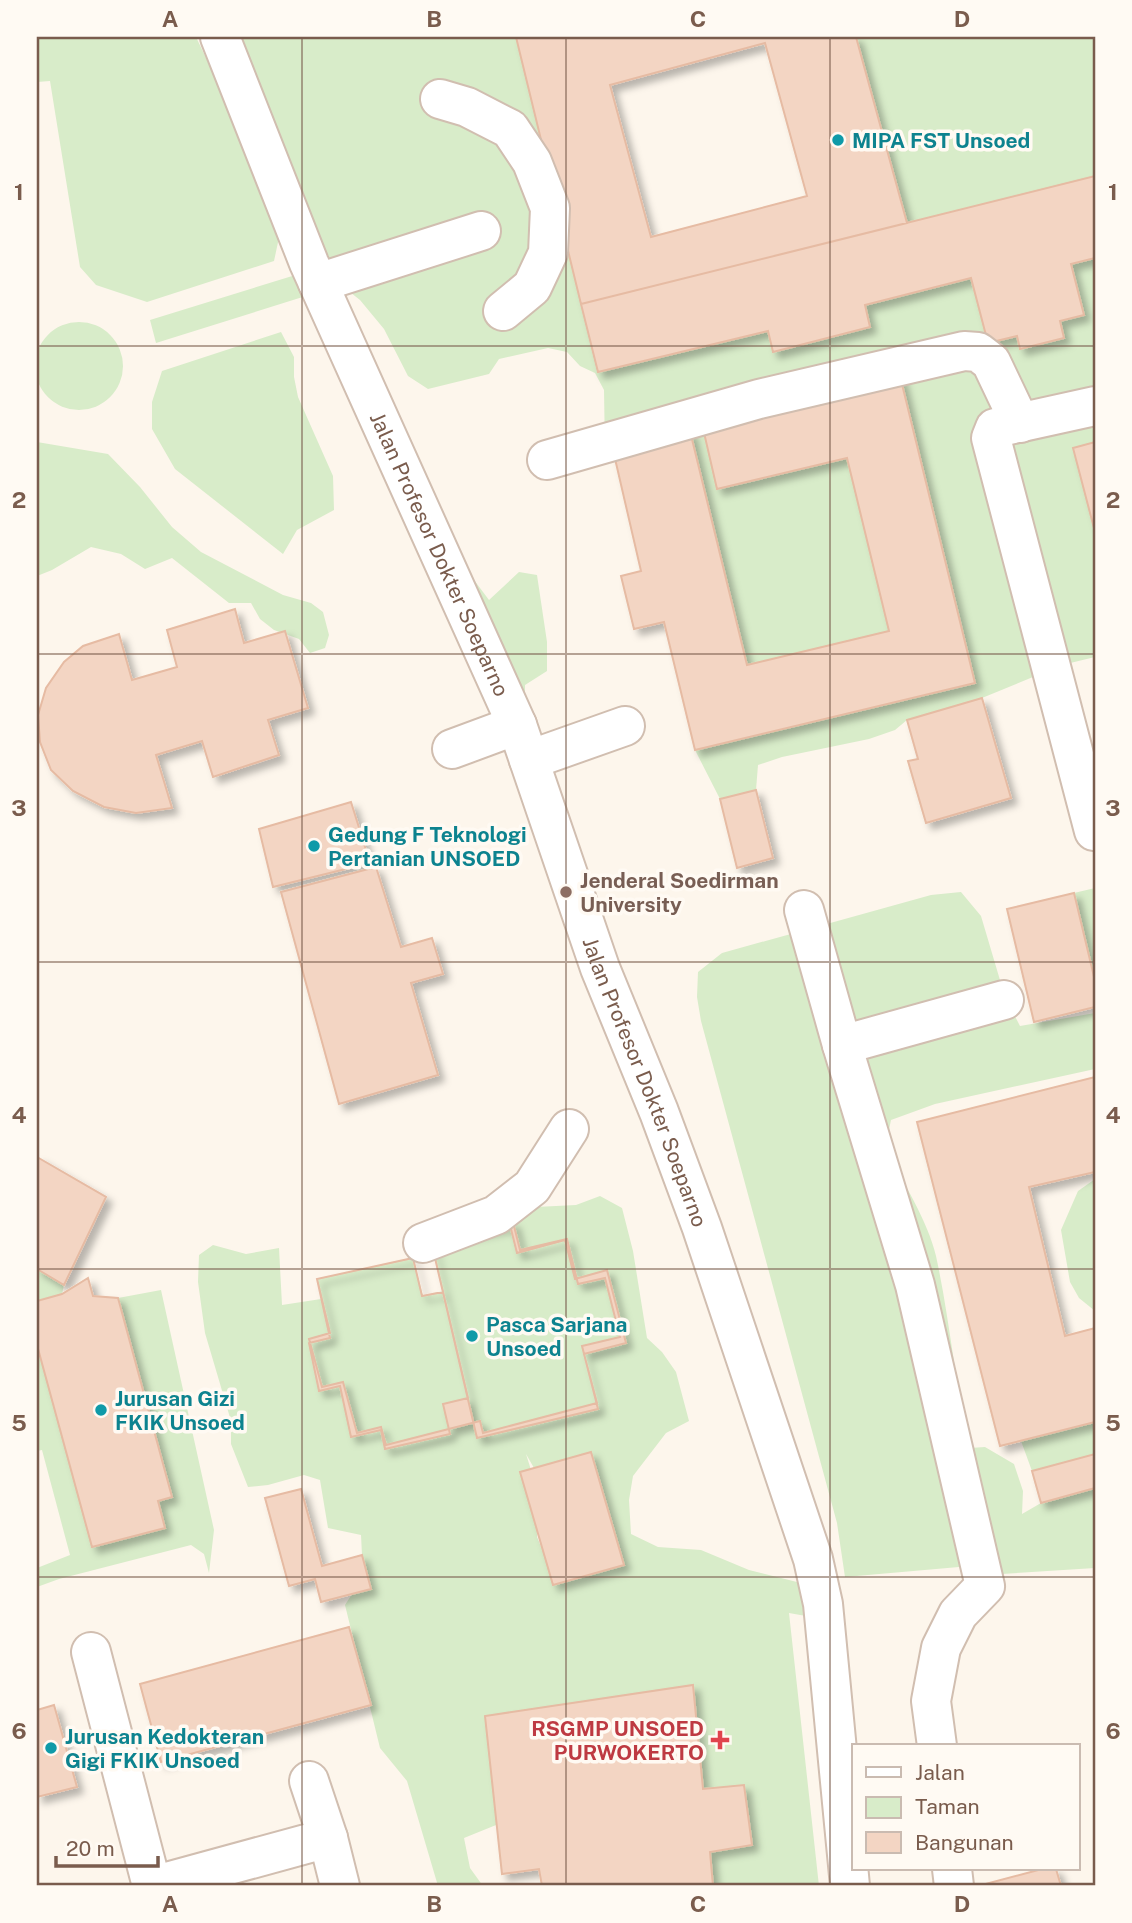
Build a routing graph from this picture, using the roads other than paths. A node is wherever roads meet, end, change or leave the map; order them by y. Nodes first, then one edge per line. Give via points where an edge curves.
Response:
1 (220, 37) edge
2 (440, 99) dead end
3 (481, 231) dead end
4 (318, 283) junction
5 (503, 310) dead end
6 (1095, 406) edge
7 (1020, 423) junction
8 (547, 460) dead end
9 (625, 726) dead end
10 (523, 743) junction
11 (452, 749) dead end
12 (1094, 831) edge
13 (804, 910) dead end
14 (1004, 1000) dead end
15 (842, 1045) junction
16 (569, 1129) dead end
17 (423, 1243) dead end
18 (91, 1652) dead end
19 (937, 1744) edge
20 (309, 1781) dead end
21 (328, 1838) junction
22 (152, 1886) edge
23 (340, 1886) edge
24 (850, 1886) edge

1 - 4 street, Jalan Profesor Dokter Soeparno
2 - 5 street via 510,129 532,162 550,208 548,253 532,286
3 - 4 street
4 - 10 street, Jalan Profesor Dokter Soeparno
6 - 7 street
7 - 8 street via 991,362 978,352 964,351 759,399
7 - 12 street via 995,428 991,438
9 - 10 street
10 - 11 street
10 - 24 street, Jalan Profesor Dokter Soeparno via 600,968 702,1228 813,1559 823,1604
13 - 15 street
14 - 15 street
15 - 19 street via 915,1286 985,1587 958,1614 941,1648 931,1701
16 - 17 street via 532,1187 496,1215
18 - 22 street
20 - 21 street
21 - 22 street
21 - 23 street

